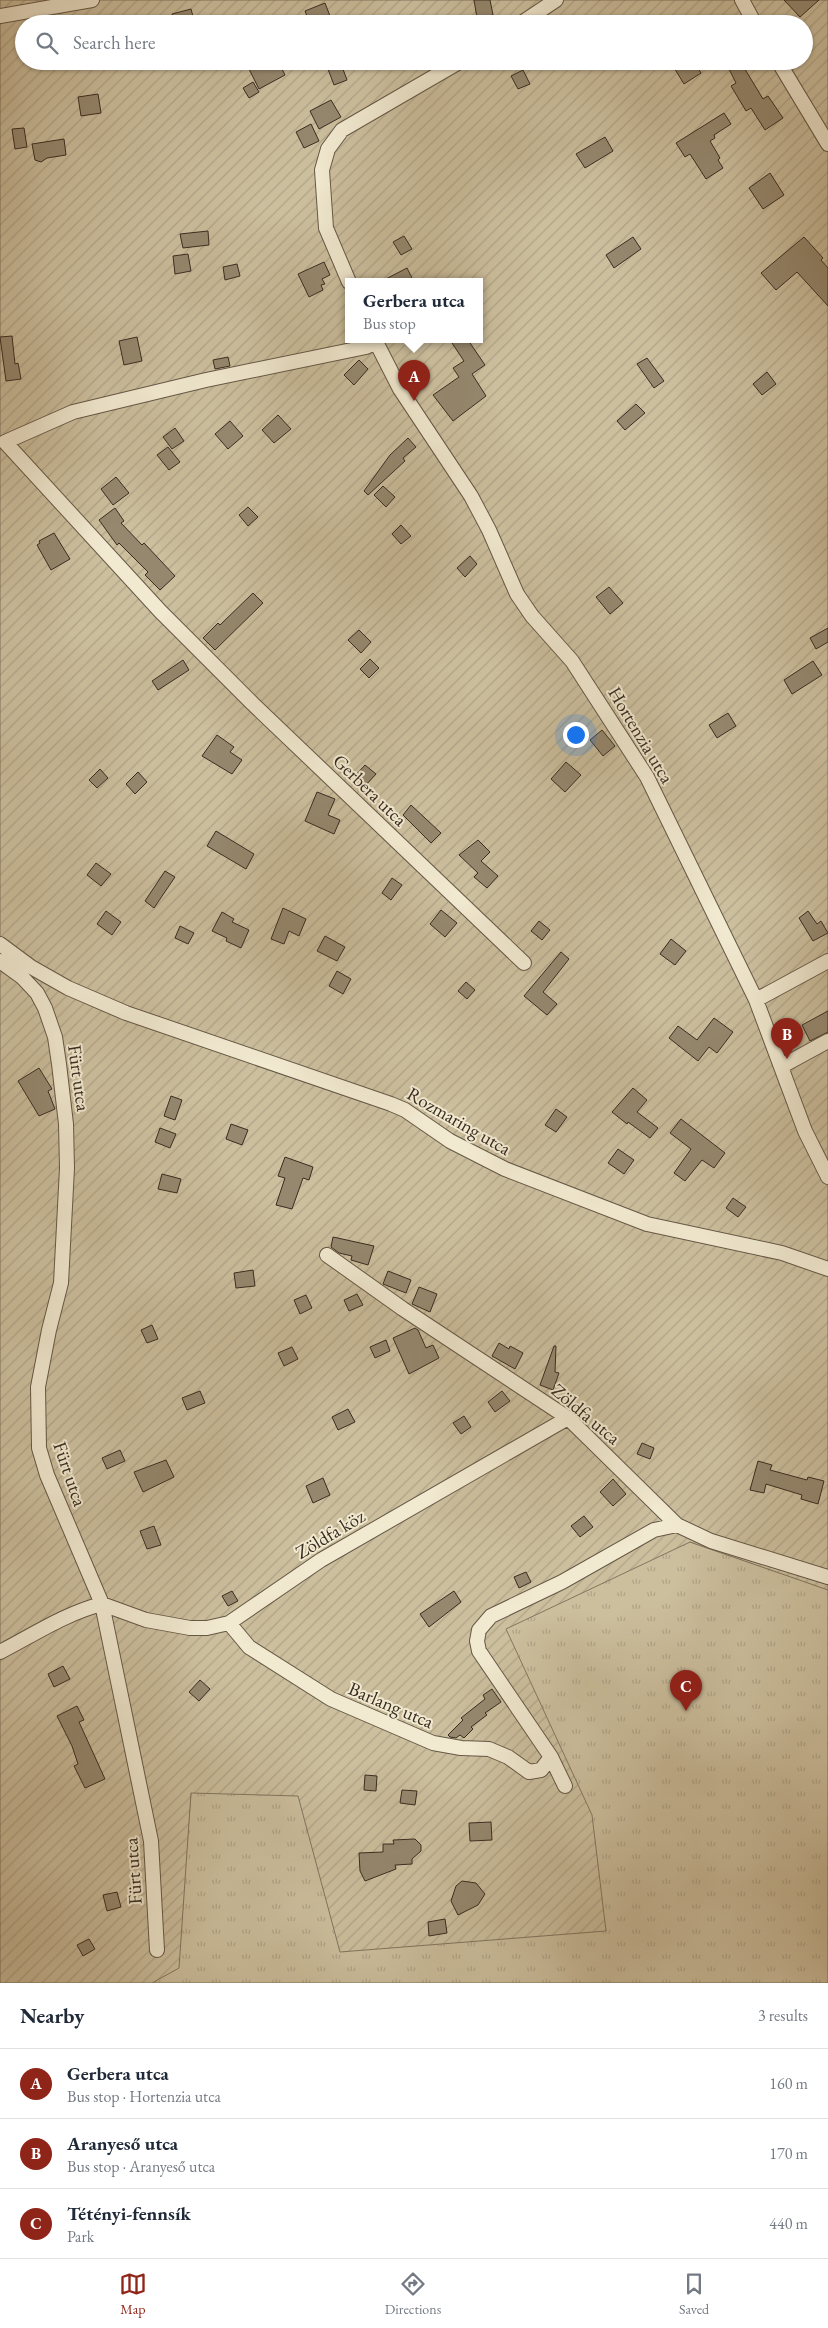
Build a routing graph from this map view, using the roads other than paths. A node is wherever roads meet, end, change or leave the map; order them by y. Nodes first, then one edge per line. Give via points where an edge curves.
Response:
1 (92, 0) edge
2 (556, 0) edge
3 (742, 0) edge
4 (534, 15) edge
5 (750, 15) edge
6 (0, 16) edge
7 (445, 70) edge
8 (783, 70) edge
9 (828, 144) edge
10 (347, 278) edge
11 (373, 343) edge
12 (377, 343) edge
13 (0, 944) edge
14 (0, 961) edge
15 (828, 961) edge
16 (524, 963) dead end
17 (756, 1000) junction
18 (828, 1041) edge
19 (782, 1066) junction
20 (828, 1177) edge
21 (327, 1255) dead end
22 (828, 1269) edge
23 (568, 1418) junction
24 (677, 1526) junction
25 (828, 1576) edge
26 (102, 1604) junction
27 (229, 1623) junction
28 (0, 1652) edge
29 (551, 1758) junction
30 (565, 1786) dead end
31 (157, 1950) dead end

1 - 6 street
2 - 4 street
3 - 5 street
7 - 10 street via 342,130 328,149 322,170 326,228
8 - 9 street
11 - 16 street, Gerbera utca via 73,412 6,442 173,624
12 - 17 street, Hortenzia utca via 400,389 471,496 517,594 572,661 647,776
13 - 22 street, Rozmaring utca via 68,988 126,1013 391,1104 450,1141 505,1169 647,1224 782,1253
14 - 26 street, Fürt utca via 37,993 45,1008 59,1064 67,1168 61,1283 38,1387 39,1448 47,1476
15 - 17 street
17 - 19 street, Hortenzia utca
18 - 19 street
19 - 20 street, Hortenzia utca via 805,1131
21 - 23 street, Zöldfa utca
23 - 24 street, Zöldfa utca
23 - 27 street, Zöldfa köz via 321,1560
24 - 25 street, Zöldfa utca via 712,1542
24 - 29 street via 654,1530 562,1582 491,1616 479,1630 477,1641 480,1651
26 - 27 street, Zöldfa köz via 146,1620 190,1628
26 - 28 street via 67,1617
26 - 31 street, Fürt utca via 151,1841
27 - 29 street, Barlang utca via 249,1647 331,1699 433,1743 489,1749 508,1757 529,1772 541,1770
29 - 30 street

